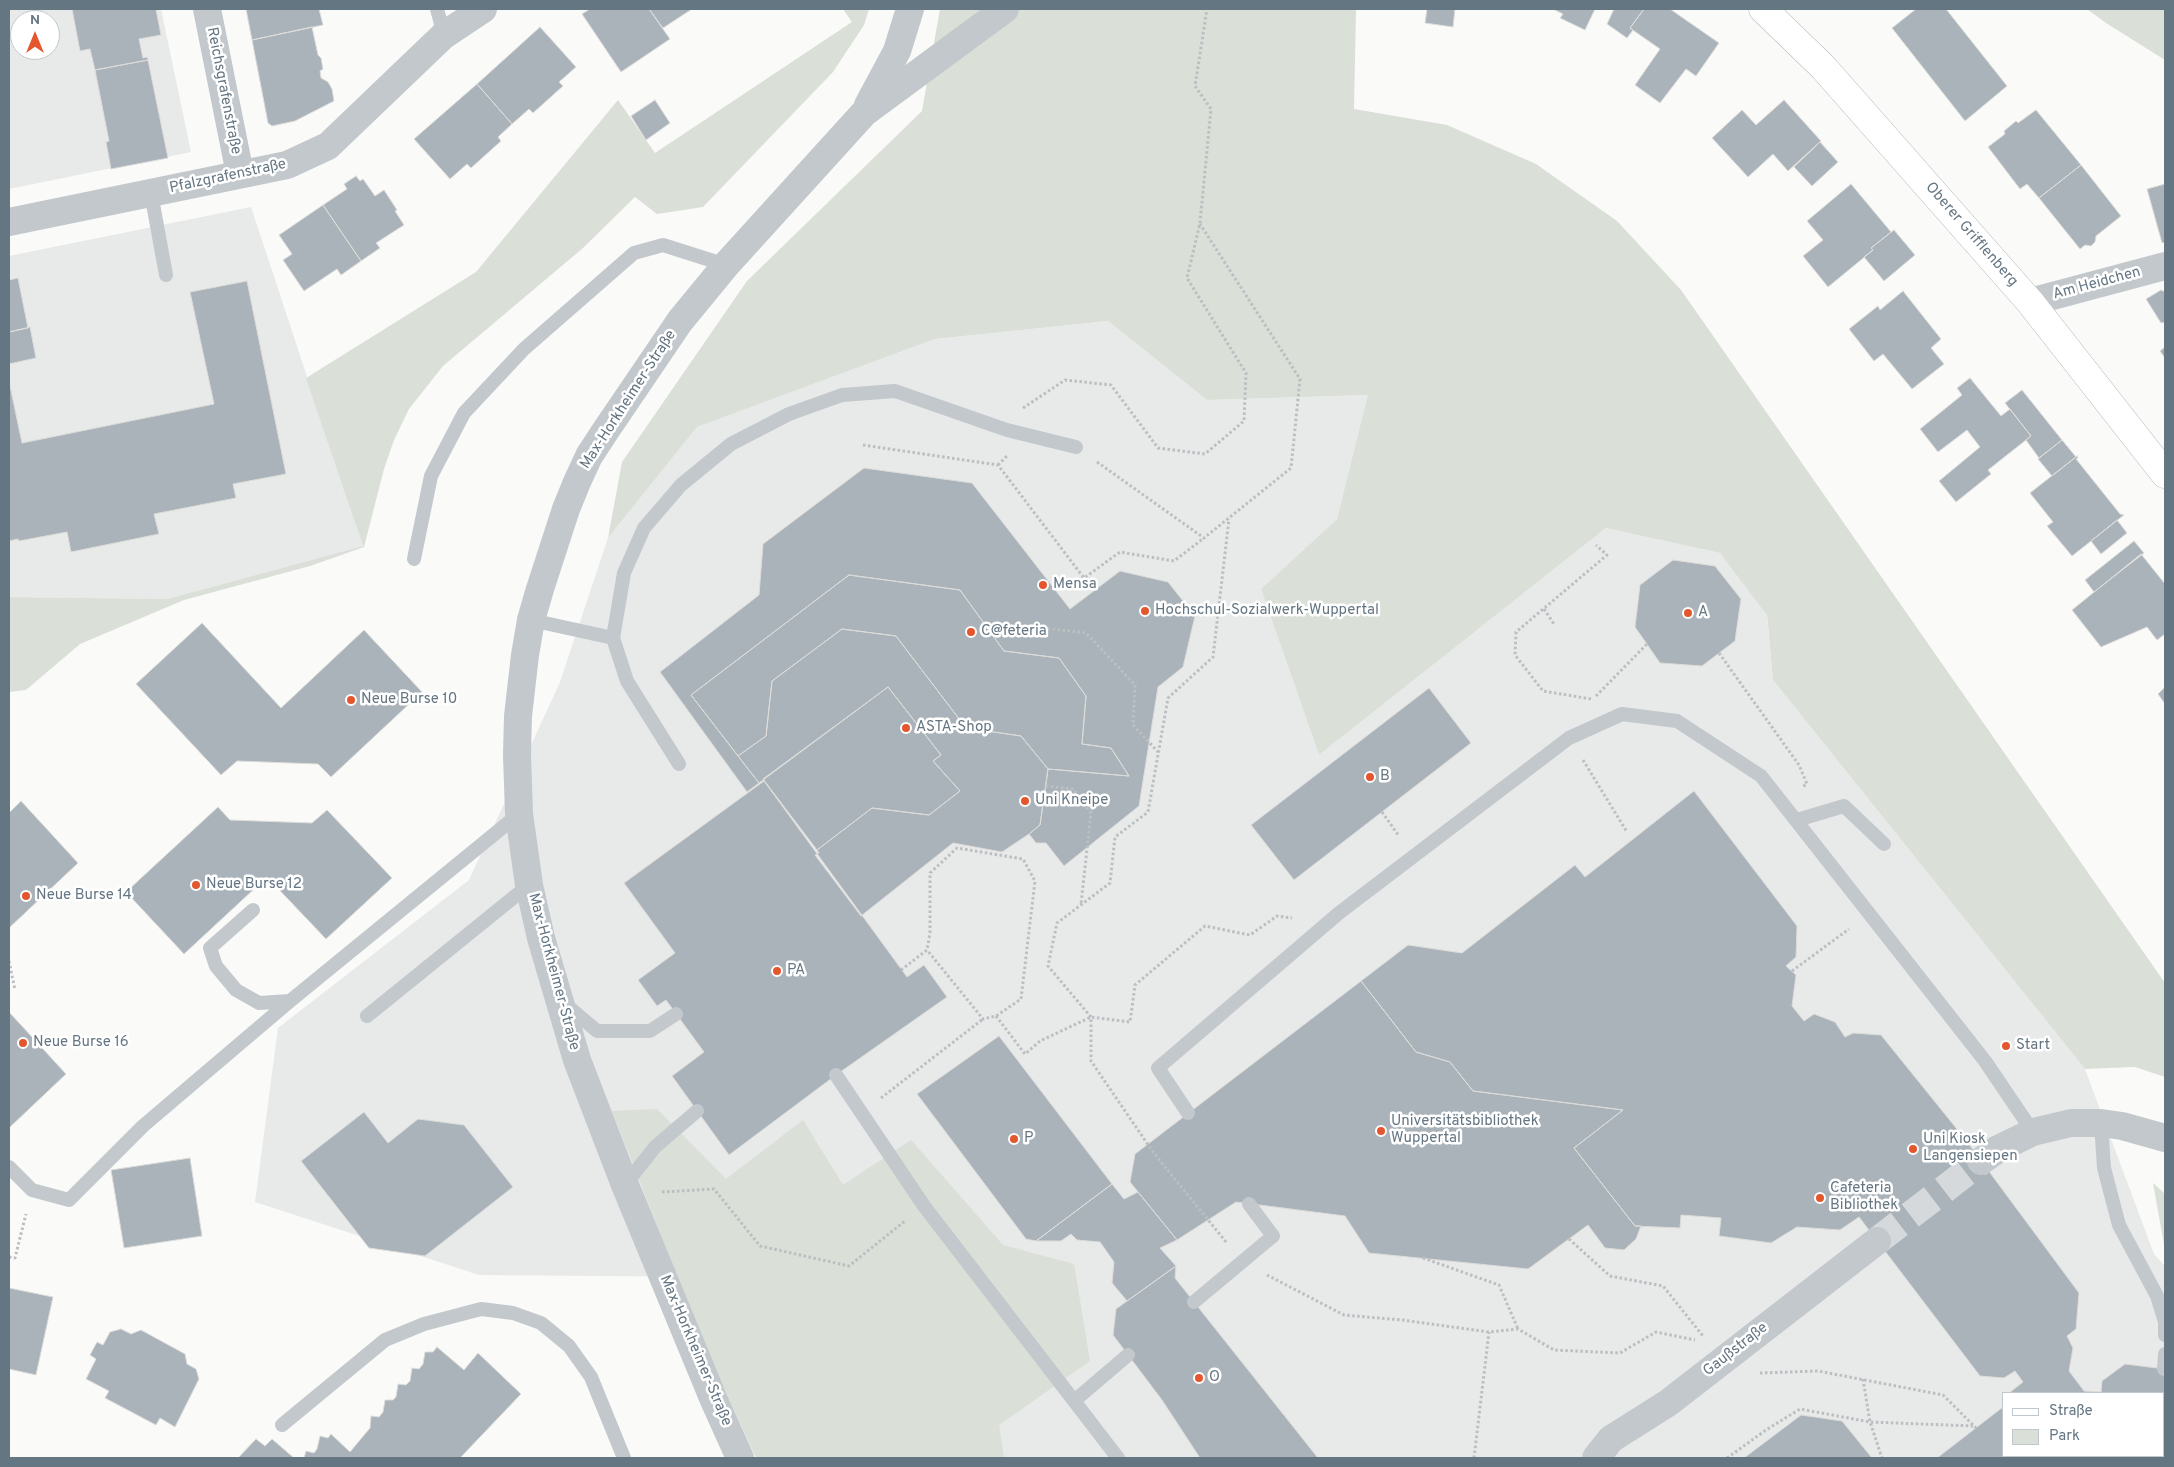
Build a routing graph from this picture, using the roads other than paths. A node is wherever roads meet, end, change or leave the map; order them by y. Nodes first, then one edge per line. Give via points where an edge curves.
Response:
1 (207, 9) edge
2 (437, 9) edge
3 (483, 9) edge
4 (910, 9) edge
5 (1005, 9) edge
6 (1763, 9) edge
7 (444, 35) junction
8 (864, 113) junction
9 (240, 174) junction
10 (151, 193) junction
11 (9, 222) edge
12 (726, 265) junction
13 (2165, 266) edge
14 (166, 275) dead end
15 (2030, 302) junction
16 (1076, 448) road end
17 (2165, 474) edge
18 (414, 559) dead end
19 (531, 620) junction
20 (613, 638) junction
21 (679, 764) dead end
22 (519, 814) junction
23 (1797, 820) junction
24 (1884, 844) dead end
25 (529, 885) junction
26 (253, 910) dead end
27 (558, 998) junction
28 (290, 1001) junction
29 (676, 1014) dead end
30 (367, 1016) dead end
31 (836, 1075) dead end
32 (697, 1111) dead end
33 (1188, 1113) dead end
34 (2100, 1123) junction
35 (2033, 1132) junction
36 (2165, 1138) edge
37 (1981, 1160) tunnel mouth
38 (9, 1167) edge
39 (627, 1189) junction
40 (1249, 1204) dead end
41 (1877, 1241) tunnel mouth
42 (1194, 1302) dead end
43 (2165, 1335) edge
44 (2165, 1354) edge
45 (1128, 1355) dead end
46 (2164, 1369) dead end
47 (1074, 1401) junction
48 (282, 1425) dead end
49 (624, 1458) edge
50 (740, 1458) edge
51 (1118, 1458) edge
52 (1596, 1458) edge

1 - 9 street, Reichsgrafenstraße
2 - 7 lane
3 - 7 street, Pfalzgrafenstraße
4 - 8 street, Max-Horkheimer-Straße via 897,51
5 - 8 street, Max-Horkheimer-Straße
6 - 15 main road, Oberer Grifflenberg via 1823,67
7 - 9 street, Pfalzgrafenstraße via 328,146 287,165
8 - 12 street, Max-Horkheimer-Straße
9 - 10 street, Pfalzgrafenstraße
10 - 11 street, Pfalzgrafenstraße
10 - 14 lane
12 - 18 lane via 663,245 634,253 524,350 464,413 431,476
12 - 19 street, Max-Horkheimer-Straße via 680,321 589,456 566,509
13 - 15 street, Am Heidchen
15 - 17 main road, Oberer Grifflenberg
16 - 20 lane via 1007,430 895,391 842,396 789,414 739,440 681,484 644,528 624,573
19 - 20 lane
19 - 22 street, Max-Horkheimer-Straße via 518,716
20 - 21 lane via 627,681
22 - 25 street, Max-Horkheimer-Straße
22 - 28 lane
23 - 24 lane via 1844,806
23 - 33 lane via 1761,776 1677,721 1622,714 1569,738 1339,912 1158,1068
23 - 35 lane via 1985,1061
25 - 27 street, Max-Horkheimer-Straße
25 - 30 lane
26 - 28 lane via 210,948 216,966 236,990 259,1003
27 - 29 lane via 597,1031 650,1032
27 - 39 street, Max-Horkheimer-Straße via 577,1060
28 - 38 lane via 143,1126 69,1200 32,1190
31 - 47 lane via 924,1206
32 - 39 lane via 655,1147
34 - 35 street via 2071,1123
34 - 36 street
34 - 43 lane via 2104,1168 2118,1224 2157,1296 2165,1322
35 - 37 street
39 - 50 street, Max-Horkheimer-Straße
40 - 42 lane via 1273,1236
41 - 52 street, Gaußstraße via 1668,1403 1611,1439
44 - 46 lane
45 - 47 lane
47 - 51 lane
48 - 49 lane via 385,1340 424,1324 481,1309 513,1313 541,1322 569,1346 591,1377

